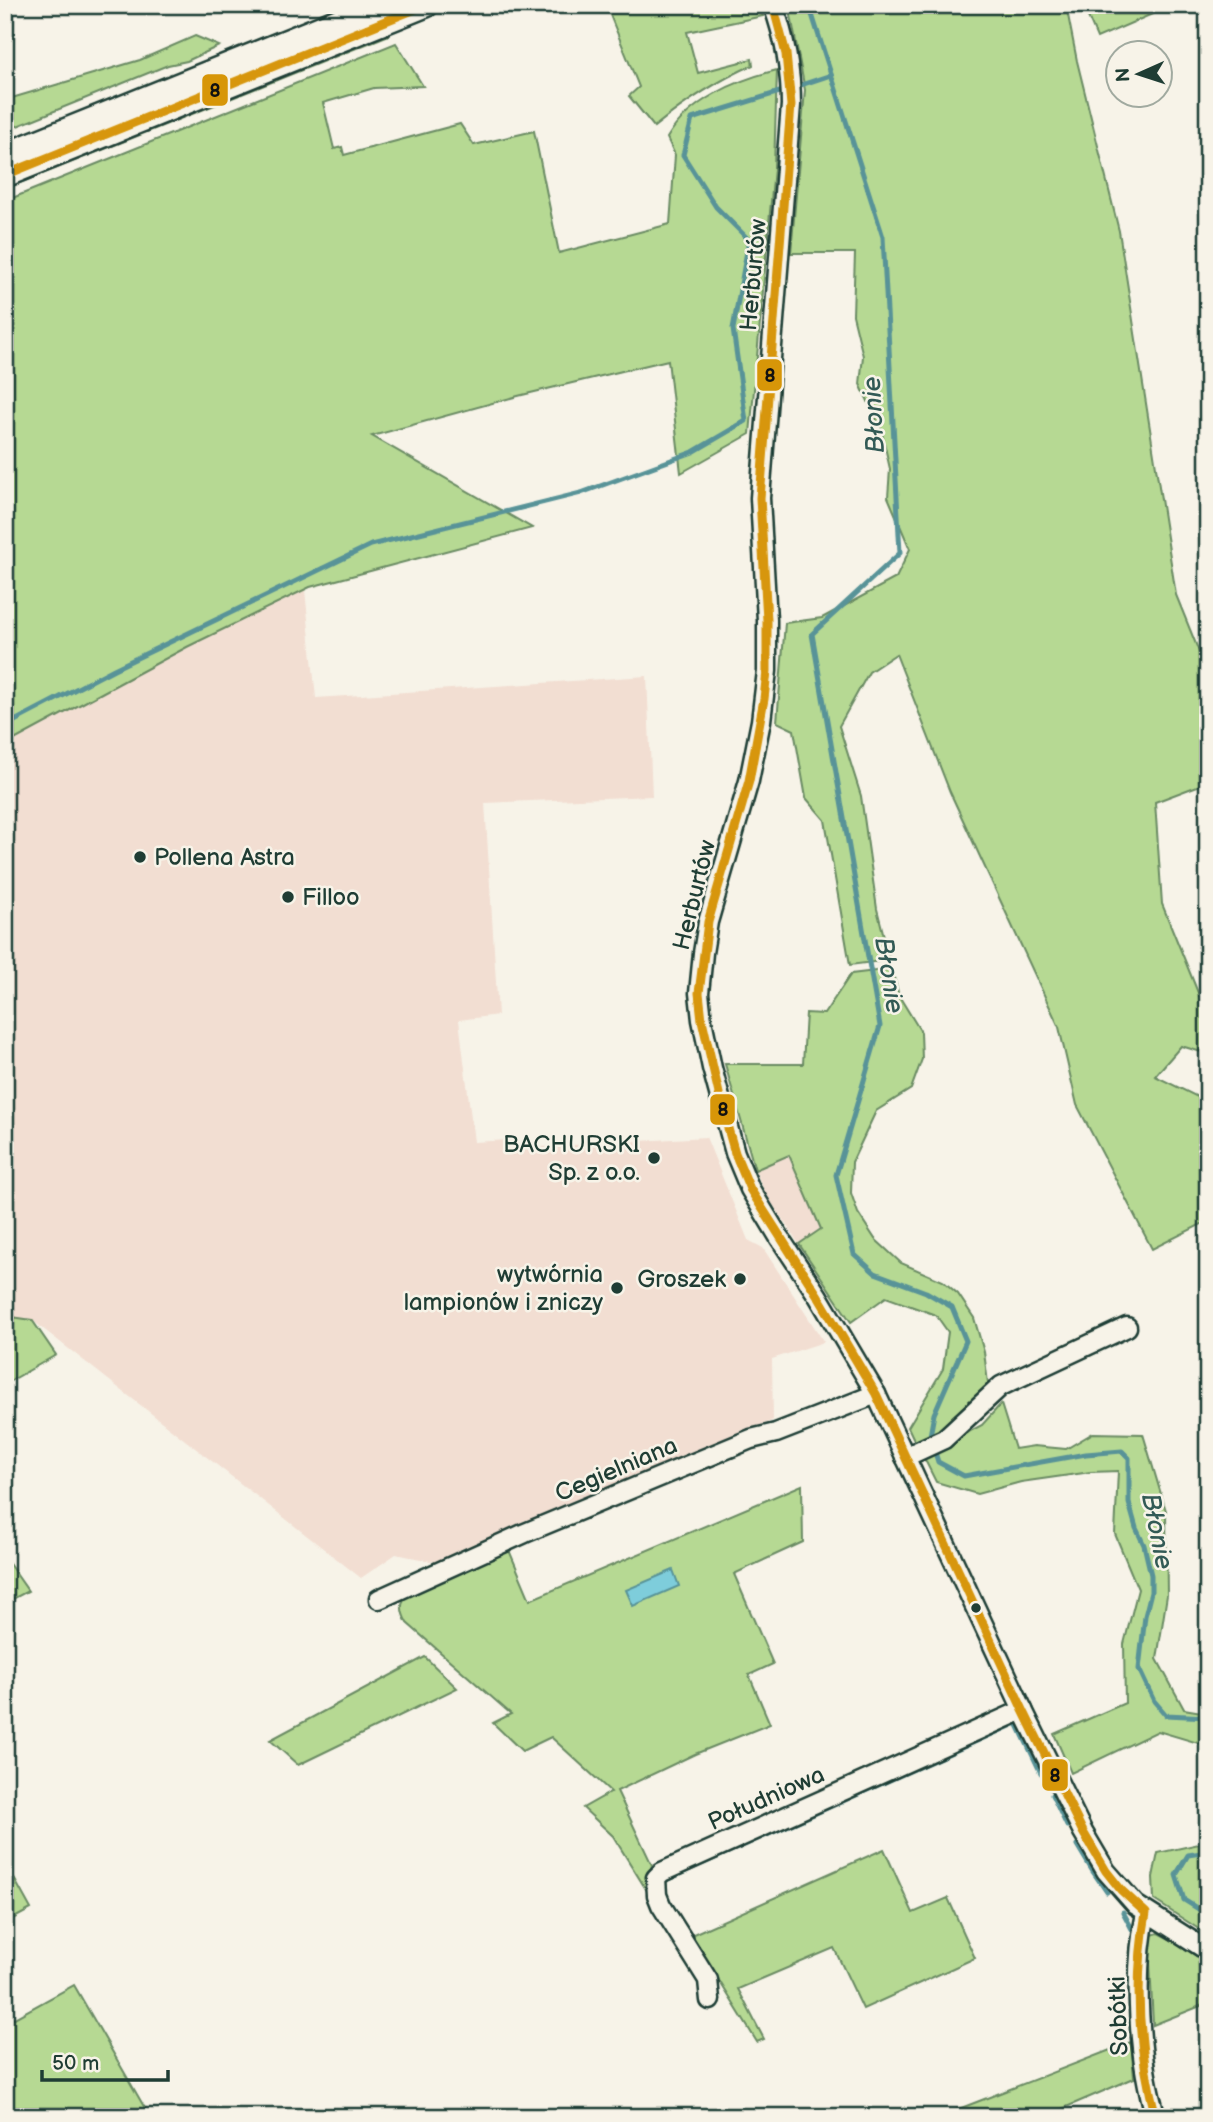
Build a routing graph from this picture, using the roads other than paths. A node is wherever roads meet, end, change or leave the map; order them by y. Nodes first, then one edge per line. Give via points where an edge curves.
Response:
1 (377, 5) edge
2 (426, 5) edge
3 (773, 5) edge
4 (5, 155) edge
5 (5, 175) edge
6 (1127, 1327) dead end
7 (876, 1394) junction
8 (911, 1454) junction
9 (379, 1599) dead end
10 (1023, 1710) junction
11 (1146, 1913) junction
12 (1208, 1951) edge
13 (710, 2000) dead end
14 (1156, 2117) edge

1 - 4 main road
2 - 5 main road
3 - 7 street, Herburtów via 788,59 791,105 760,499 767,671 749,781 708,922 699,993 717,1090 750,1189
6 - 8 street via 1001,1386 944,1439
7 - 8 street, Herburtów
7 - 9 street, Cegielniana via 776,1433 751,1438
8 - 10 street, Herburtów
10 - 11 street, Herburtów via 1106,1871
10 - 13 street, Południowa via 662,1871 656,1878 657,1895 708,1980
11 - 12 street, Herburtów
11 - 14 street, Sobótki via 1141,1940 1142,2039

